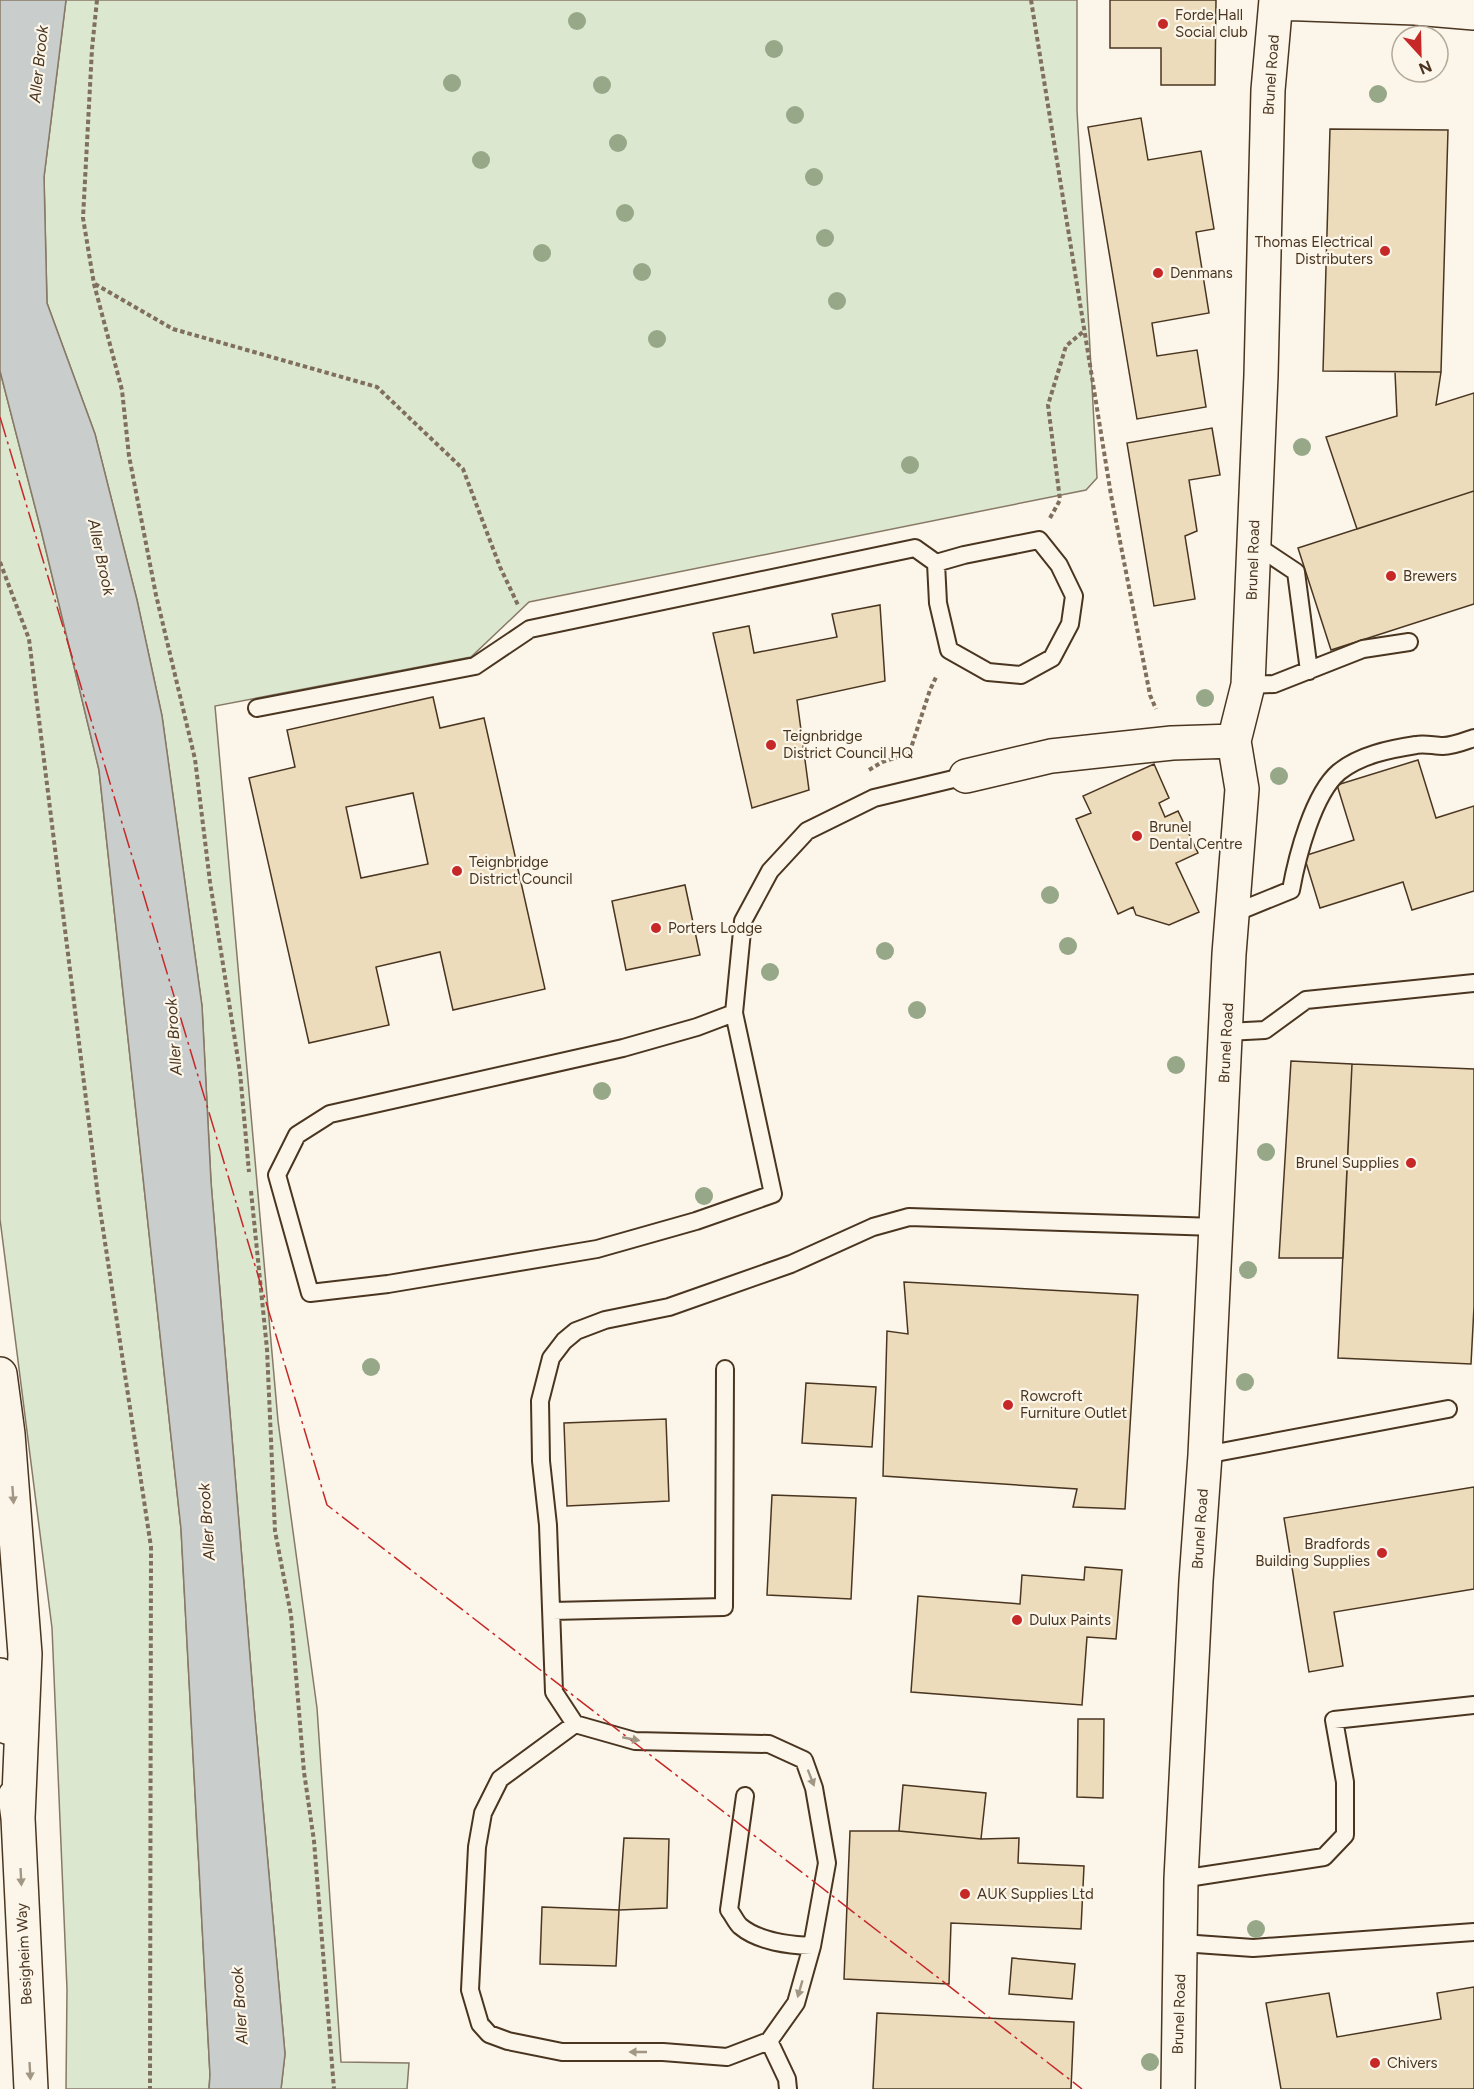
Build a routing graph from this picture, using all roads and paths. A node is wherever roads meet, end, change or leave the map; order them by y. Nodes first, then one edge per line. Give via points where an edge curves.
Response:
1 (97, 0) edge
2 (1031, 0) edge
3 (1276, 2) edge
4 (1474, 13) edge
5 (94, 284) junction
6 (1084, 331) junction
7 (1039, 540) junction
8 (1254, 544) junction
9 (0, 562) edge
10 (936, 563) junction
11 (530, 629) junction
12 (1409, 642) dead end
13 (950, 650) junction
14 (1309, 671) junction
15 (1248, 685) junction
16 (257, 708) dead end
17 (1474, 738) edge
18 (1234, 741) junction
19 (1172, 743) junction
20 (864, 773) dead end
21 (966, 776) joint
22 (1232, 914) junction
23 (1474, 983) edge
24 (734, 1013) junction
25 (1227, 1032) junction
26 (250, 1178) dead end
27 (251, 1190) dead end
28 (1216, 1227) junction
29 (724, 1368) dead end
30 (0, 1374) edge
31 (1448, 1409) dead end
32 (1205, 1455) junction
33 (552, 1611) junction
34 (0, 1675) edge
35 (1474, 1705) edge
36 (575, 1724) junction
37 (745, 1796) dead end
38 (18, 1818) junction
39 (1181, 1879) junction
40 (1474, 1932) edge
41 (1182, 1943) junction
42 (812, 1946) junction
43 (769, 2041) junction
44 (31, 2089) edge
45 (150, 2089) edge
46 (334, 2089) edge
47 (788, 2089) edge
48 (1178, 2089) edge

1 - 5 path via 83,218
2 - 6 path
3 - 4 main road
3 - 8 main road, Brunel Road via 1268,90
5 - 11 path via 173,329 377,387 463,469 500,567
5 - 26 path via 122,390 129,456 195,759 240,1072
6 - 7 path via 1066,346 1048,405 1060,500
6 - 19 path via 1150,694
7 - 10 lane
7 - 13 lane via 1059,565 1074,596 1070,624 1052,658 1021,675 988,672
8 - 14 lane via 1296,572
8 - 15 main road, Brunel Road
9 - 45 path via 29,639 98,1196 151,1547
10 - 11 lane via 915,548
10 - 13 lane via 938,603
11 - 16 lane via 475,666
12 - 14 lane via 1363,649
13 - 20 path via 930,690 909,753
14 - 15 lane via 1275,684
15 - 18 main road, Brunel Road
17 - 22 lane via 1446,747 1420,744 1397,748 1357,761 1338,773 1324,790 1298,855 1291,890
18 - 19 main road
18 - 22 main road, Brunel Road via 1242,789
19 - 21 main road via 1051,756
21 - 24 lane via 873,798 807,831 770,871 743,921
22 - 25 main road, Brunel Road
23 - 25 lane via 1306,1000 1264,1030
24 - 24 lane via 773,1194 597,1249 310,1293 277,1175 297,1135 330,1114 623,1048
25 - 28 main road, Brunel Road
27 - 46 path via 267,1350 275,1531 291,1615
28 - 32 main road, Brunel Road
28 - 33 lane via 909,1217 873,1227 791,1264 669,1307 605,1320 576,1331 551,1358 540,1401
29 - 33 lane via 724,1607
30 -> 38 main road via 25,1654
31 - 32 lane
32 - 39 main road, Brunel Road
33 - 36 lane via 554,1692
34 - 38 main road
35 - 39 lane via 1334,1720 1345,1782 1345,1834 1324,1857
36 -> 42 lane via 635,1741 769,1744 804,1760 814,1788 827,1863
43 -> 36 lane via 728,2057 663,2052 562,2052 508,2041 489,2034 480,2024 471,1990 477,1847 483,1813 500,1779
37 - 42 lane via 729,1910 740,1925 755,1935 787,1945
38 -> 44 main road, Besigheim Way
39 - 41 main road, Brunel Road
40 - 41 lane via 1253,1948
41 - 48 main road, Brunel Road
42 -> 43 lane via 796,2003
43 - 47 lane

